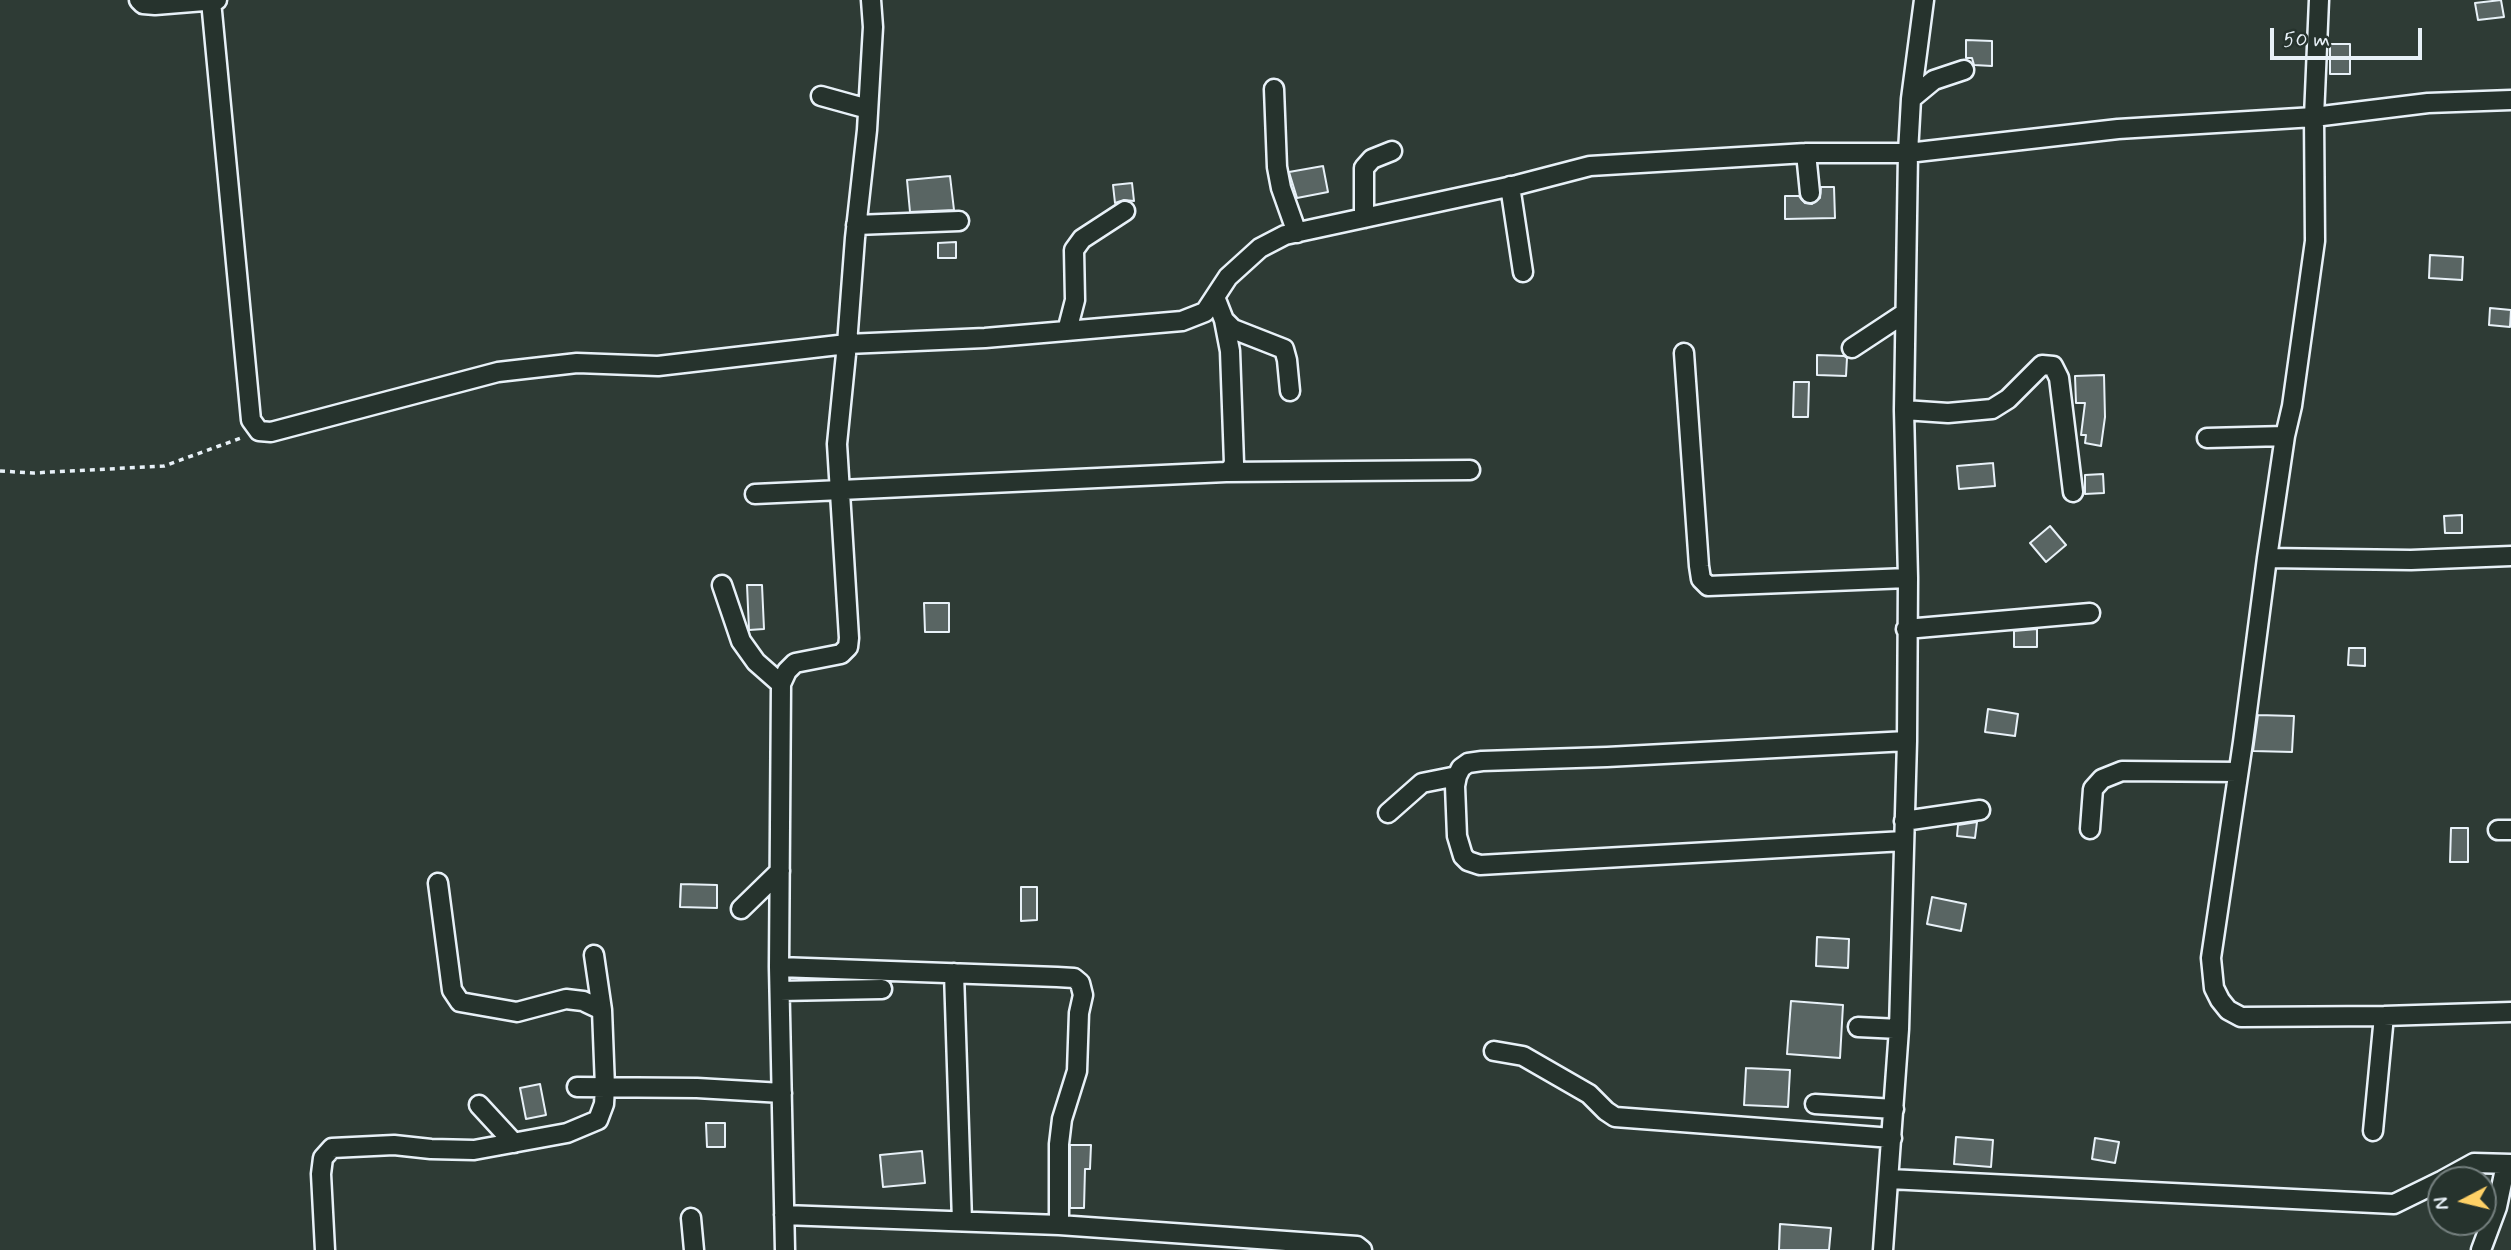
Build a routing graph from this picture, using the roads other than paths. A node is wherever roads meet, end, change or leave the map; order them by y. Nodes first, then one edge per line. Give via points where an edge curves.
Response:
1 (139, 0) edge
2 (217, 0) edge
3 (871, 0) edge
4 (1924, 0) edge
5 (2319, 0) edge
6 (211, 1) edge
7 (1964, 70) dead end
8 (1274, 89) dead end
9 (821, 96) dead end
10 (1911, 99) junction
11 (2511, 100) edge
12 (868, 109) junction
13 (2315, 117) junction
14 (1392, 151) dead end
15 (1806, 153) junction
16 (1908, 153) junction
17 (1510, 186) junction
18 (1810, 193) dead end
19 (1125, 211) dead end
20 (1364, 218) junction
21 (959, 222) dead end
22 (856, 225) junction
23 (1297, 233) junction
24 (1523, 272) dead end
25 (1215, 297) junction
26 (1905, 313) junction
27 (1224, 320) junction
28 (1067, 331) junction
29 (848, 344) junction
30 (1852, 348) dead end
31 (1684, 353) dead end
32 (1290, 391) dead end
33 (1904, 410) junction
34 (2285, 436) junction
35 (2207, 438) dead end
36 (1469, 470) dead end
37 (1226, 472) junction
38 (840, 491) junction
39 (2073, 492) dead end
40 (754, 494) dead end
41 (2511, 556) edge
42 (2267, 558) junction
43 (1908, 578) junction
44 (722, 585) dead end
45 (2090, 612) dead end
46 (1906, 629) junction
47 (781, 684) junction
48 (1907, 741) junction
49 (2238, 772) junction
50 (1457, 776) junction
51 (1980, 810) dead end
52 (1388, 813) dead end
53 (1904, 821) junction
54 (2090, 829) dead end
55 (1904, 841) junction
56 (780, 871) junction
57 (438, 883) dead end
58 (741, 909) dead end
59 (594, 955) dead end
60 (779, 967) junction
61 (954, 973) junction
62 (882, 989) dead end
63 (780, 991) junction
64 (603, 1010) junction
65 (2510, 1015) edge
66 (2384, 1016) junction
67 (1858, 1027) dead end
68 (1899, 1029) junction
69 (1494, 1051) dead end
70 (577, 1087) dead end
71 (605, 1087) junction
72 (782, 1093) junction
73 (1815, 1104) dead end
74 (479, 1105) dead end
75 (1894, 1108) junction
76 (2373, 1131) dead end
77 (1892, 1138) junction
78 (514, 1143) junction
79 (2509, 1164) edge
80 (2469, 1166) edge
81 (1889, 1179) junction
82 (2427, 1188) edge
83 (784, 1214) junction
84 (691, 1218) dead end
85 (962, 1221) junction
86 (1059, 1224) junction
87 (1884, 1244) edge
88 (325, 1250) edge
89 (694, 1250) edge
90 (785, 1250) edge
91 (1362, 1250) edge
92 (1871, 1250) edge
93 (2481, 1250) edge

1 - 6 street via 155,5
2 - 6 street
3 - 12 street
4 - 10 street
5 - 13 street
6 - 29 street via 251,419 259,431 271,432 498,372 576,363 658,366
7 - 10 street via 1934,80
8 - 23 street via 1277,167
9 - 12 street
10 - 16 street
11 - 13 street via 2428,103
12 - 22 street
13 - 16 street via 2118,128
13 - 34 street via 2315,241
14 - 20 street via 1372,159 1364,168
15 - 16 street
15 - 17 street via 1590,166
15 - 18 street
16 - 26 street
17 - 20 street
17 - 24 street
19 - 28 street via 1074,250 1075,300
20 - 23 street
21 - 22 street
22 - 29 street
23 - 25 street via 1260,248 1228,277
25 - 27 street
25 - 28 street via 1205,312 1182,321
26 - 30 street
26 - 33 street
27 - 32 street via 1233,329 1284,349
27 - 37 street via 1230,351 1234,447 1234,463
28 - 29 street
29 - 38 street via 837,444
31 - 43 street via 1699,566 1707,586
33 - 39 street via 1992,409 2042,365 2053,366 2059,377
33 - 43 street
34 - 35 street
34 - 42 street
36 - 37 street
37 - 38 street
38 - 40 street
38 - 47 street via 848,647 841,654 795,663
41 - 42 street
42 - 49 street
43 - 46 street
44 - 47 street via 741,641
45 - 46 street
46 - 48 street
47 - 56 street
48 - 50 street via 1468,762
48 - 53 street
49 - 54 street via 2122,771 2102,779 2094,789
49 - 66 street via 2211,958 2220,1000 2241,1017
50 - 52 street via 1422,783
50 - 55 street via 1457,836 1463,856 1480,864
51 - 53 street
53 - 55 street
55 - 68 street
56 - 58 street
56 - 60 street
57 - 64 street via 452,990 460,1002 517,1012 566,999 583,1000
59 - 64 street
60 - 61 street
60 - 63 street
61 - 85 street
61 - 86 street via 1074,978 1080,983 1077,1072 1059,1144
62 - 63 street
63 - 72 street
64 - 71 street
65 - 66 street
66 - 76 street
67 - 68 street
68 - 75 street
69 - 77 street via 1523,1056 1589,1094 1615,1117
70 - 71 street
71 - 72 street
71 - 78 street via 598,1120 567,1133
72 - 83 street
73 - 75 street
74 - 78 street
75 - 77 street
77 - 81 street
78 - 88 street via 474,1150 394,1145 332,1148 323,1158 321,1174
79 - 80 street
79 - 93 street
81 - 82 street via 2394,1204
81 - 87 street
83 - 85 street
83 - 90 street
84 - 89 street
85 - 86 street
86 - 91 street via 1357,1246
87 - 92 street

